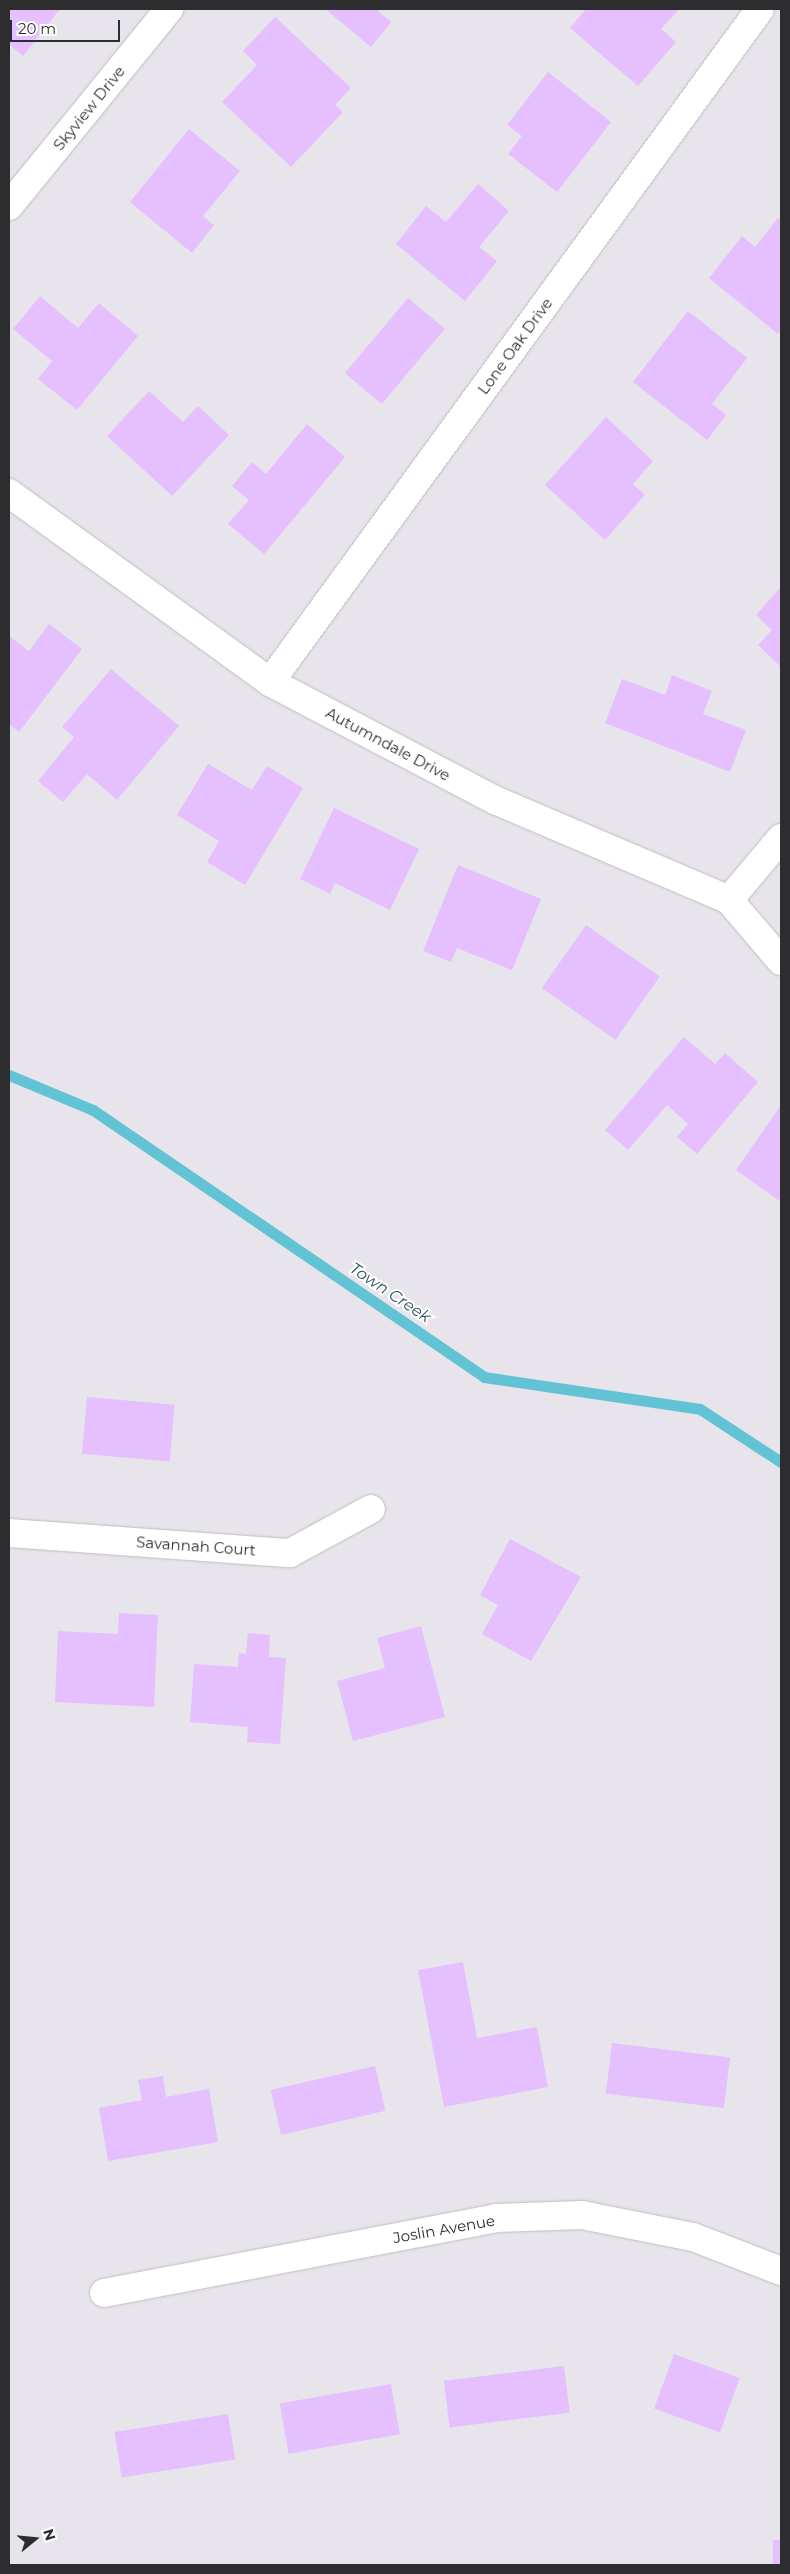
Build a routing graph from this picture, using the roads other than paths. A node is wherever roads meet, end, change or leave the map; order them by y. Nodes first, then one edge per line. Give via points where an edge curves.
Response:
1 (169, 9) edge
2 (760, 9) edge
3 (9, 206) edge
4 (9, 493) edge
5 (270, 682) junction
6 (781, 838) edge
7 (729, 900) junction
8 (781, 961) edge
9 (371, 1509) dead end
10 (9, 1533) edge
11 (781, 2271) edge
12 (104, 2294) dead end

1 - 3 street, Skyview Drive
2 - 5 street, Lone Oak Drive
4 - 5 street, Autumndale Drive
5 - 7 street, Autumndale Drive via 496,800
6 - 7 street
7 - 8 street, Autumndale Drive
9 - 10 street, Savannah Court via 290,1553
11 - 12 street, Joslin Avenue via 693,2237 572,2215 496,2218

